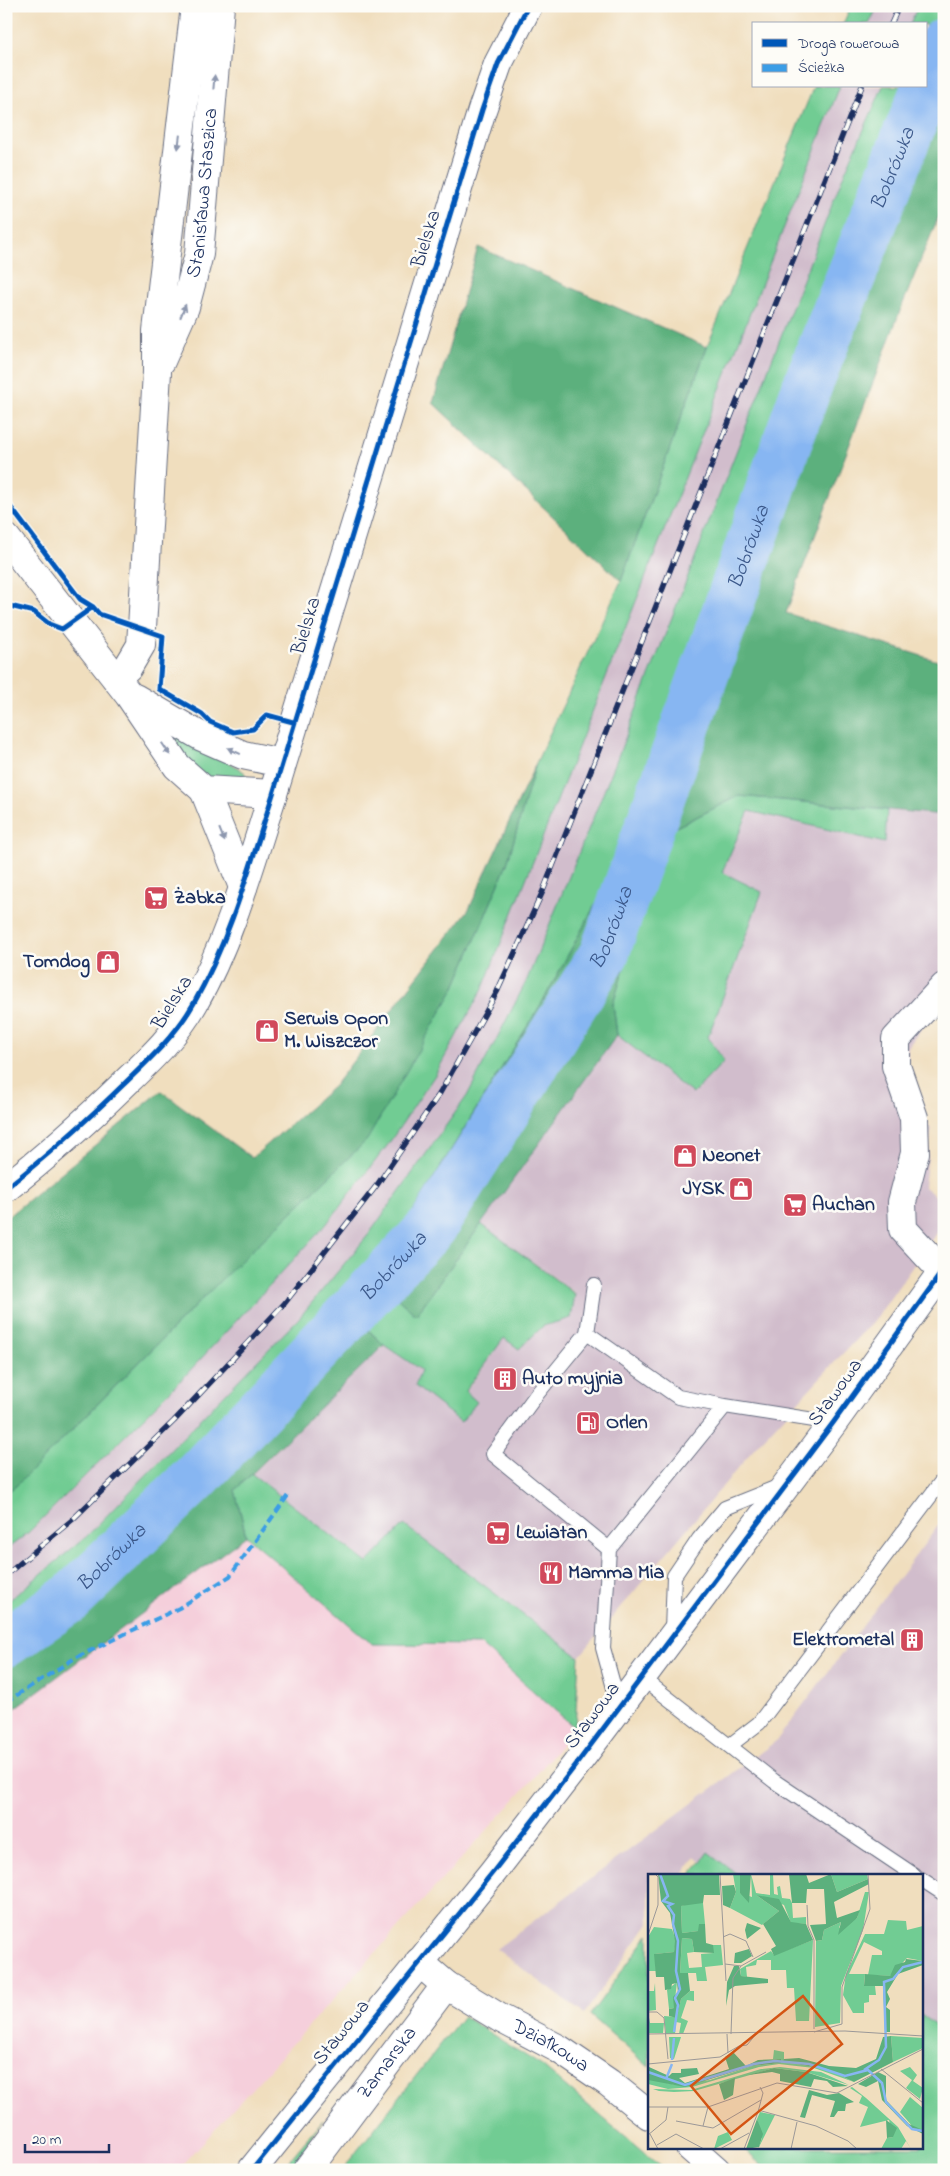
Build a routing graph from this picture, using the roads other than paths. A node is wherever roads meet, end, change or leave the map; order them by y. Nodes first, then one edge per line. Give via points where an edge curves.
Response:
1 (195, 6) edge
2 (220, 6) edge
3 (528, 6) edge
4 (157, 372) junction
5 (6, 538) edge
6 (15, 565) edge
7 (123, 686) junction
8 (281, 763) junction
9 (204, 790) junction
10 (273, 794) junction
11 (243, 887) junction
12 (944, 987) edge
13 (6, 1188) edge
14 (943, 1270) edge
15 (594, 1285) dead end
16 (587, 1333) junction
17 (725, 1406) junction
18 (833, 1423) junction
19 (944, 1478) edge
20 (788, 1483) junction
21 (609, 1549) junction
22 (672, 1634) junction
23 (641, 1677) junction
24 (619, 1706) junction
25 (729, 1746) junction
26 (913, 1874) edge
27 (922, 1880) edge
28 (944, 1894) edge
29 (418, 1962) junction
30 (446, 1985) junction
31 (648, 2113) edge
32 (691, 2148) edge
33 (252, 2170) edge
34 (307, 2170) edge
35 (716, 2170) edge

1 -> 4 street, Stanisława Staszica via 157,331
4 -> 2 street, Stanisława Staszica via 185,308 199,254
3 - 8 street, Bielska via 498,64 482,110
4 - 7 street, Stanisława Staszica via 141,645 128,667
5 - 6 street
6 - 7 street
8 -> 7 street via 243,755 202,737
7 -> 9 street via 177,766
8 - 10 street, Bielska
9 - 10 street
9 -> 11 street
10 - 11 street, Bielska
11 - 13 street, Bielska via 215,960 194,1003 167,1043 93,1115
12 - 14 street via 896,1039 896,1066 914,1118 915,1153 902,1202 903,1230
14 - 18 street, Stawowa
15 - 16 lane
16 - 17 lane via 678,1397
16 - 21 lane via 493,1454
17 - 18 lane
17 - 21 lane
18 - 20 street, Stawowa
19 - 25 lane via 759,1723
20 - 22 street, Stawowa
20 - 22 lane via 725,1508 699,1539 674,1576
21 - 24 lane via 603,1648
22 - 23 street, Stawowa
23 - 24 street, Stawowa
23 - 25 lane
24 - 29 street, Stawowa via 493,1872
25 - 26 lane via 774,1781
27 - 28 lane
29 - 30 street
29 - 33 street, Stawowa
30 - 31 street, Działkowa via 559,2049
30 - 34 street, Zamarska
32 - 35 street

